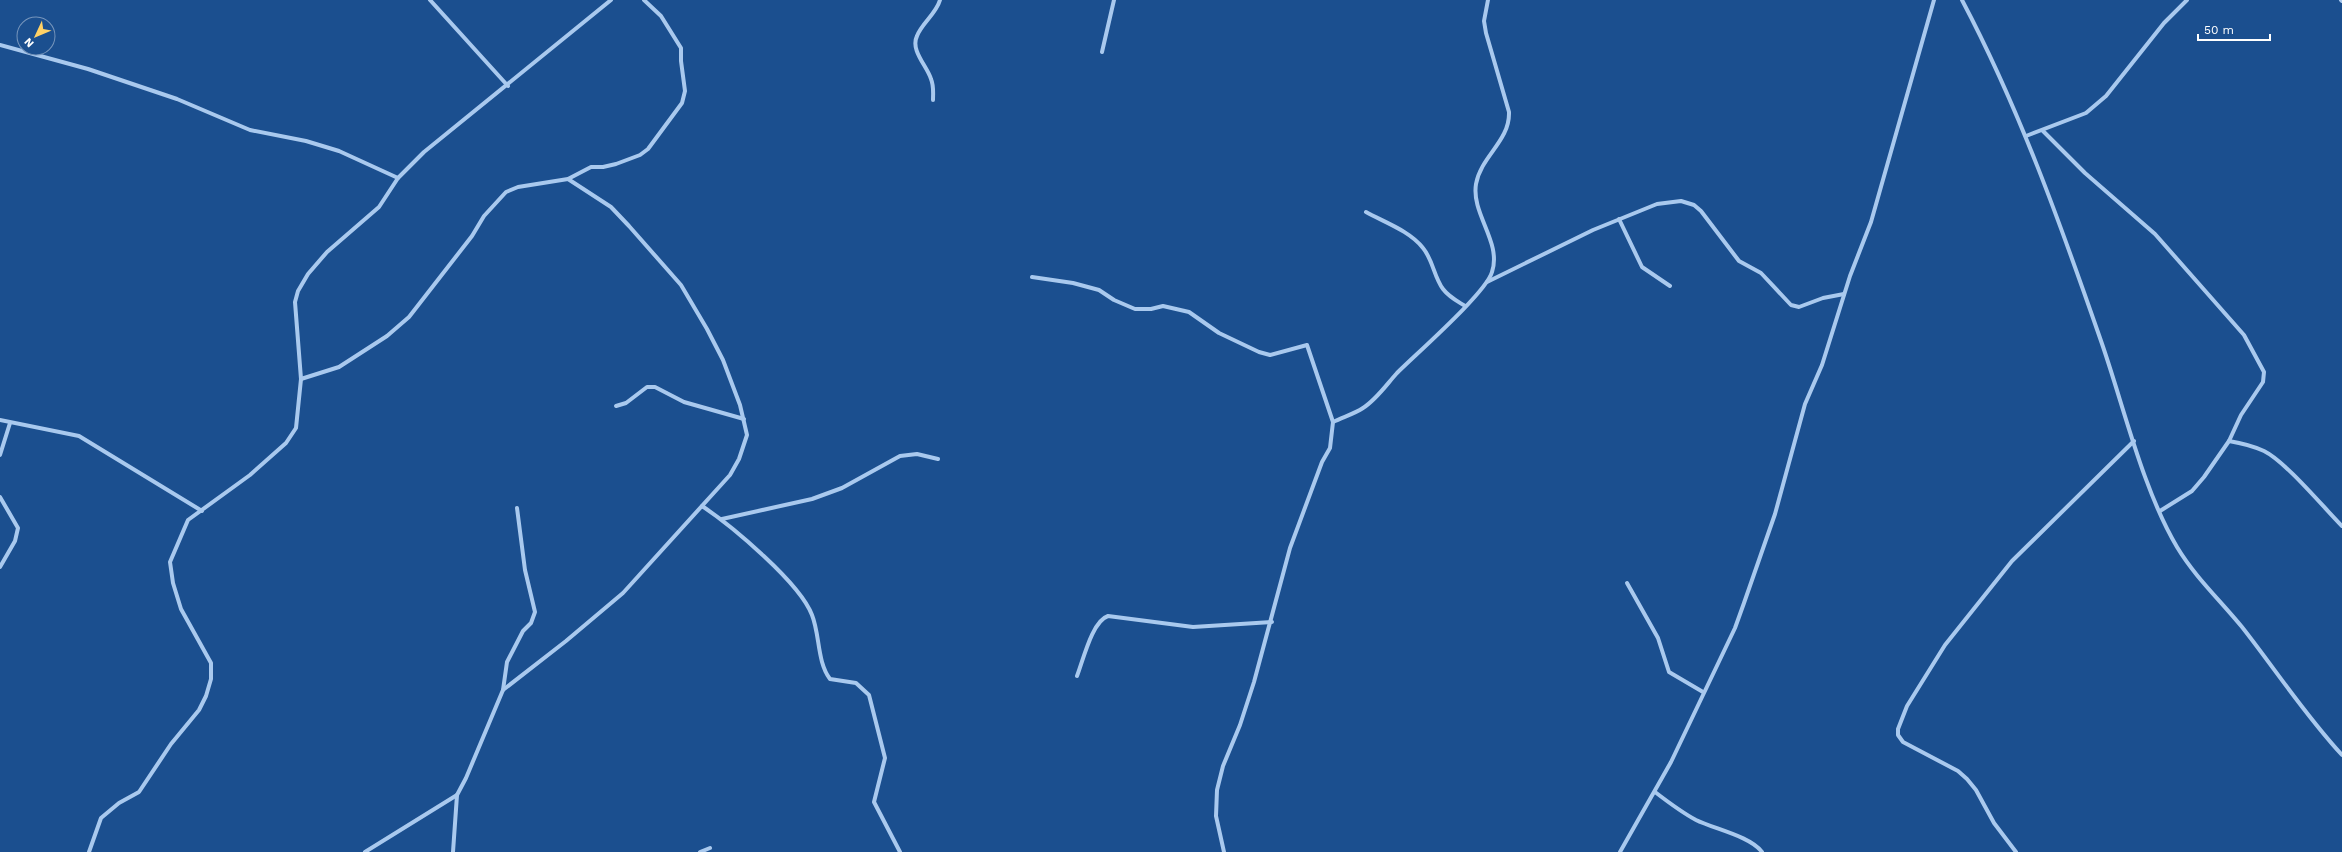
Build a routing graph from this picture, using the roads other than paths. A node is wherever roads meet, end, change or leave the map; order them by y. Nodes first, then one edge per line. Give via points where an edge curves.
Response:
1 (430, 0) edge
2 (611, 0) edge
3 (644, 0) edge
4 (940, 0) edge
5 (1114, 0) edge
6 (1488, 0) edge
7 (1934, 0) edge
8 (1962, 0) edge
9 (2187, 0) edge
10 (0, 45) edge
11 (1102, 52) dead end
12 (508, 86) junction
13 (933, 100) dead end
14 (2043, 131) junction
15 (2026, 136) junction
16 (398, 178) junction
17 (568, 179) junction
18 (1366, 212) dead end
19 (1619, 219) junction
20 (1032, 277) dead end
21 (1486, 283) junction
22 (1670, 286) dead end
23 (1844, 294) junction
24 (1465, 306) junction
25 (301, 379) junction
26 (616, 406) dead end
27 (744, 419) junction
28 (0, 420) edge
29 (1333, 422) junction
30 (10, 423) junction
31 (2229, 441) junction
32 (2134, 442) junction
33 (0, 455) edge
34 (938, 459) dead end
35 (0, 497) edge
36 (702, 506) junction
37 (517, 508) dead end
38 (202, 511) junction
39 (2160, 511) junction
40 (722, 519) junction
41 (2342, 526) edge
42 (0, 567) edge
43 (1627, 583) dead end
44 (1272, 622) junction
45 (1078, 676) dead end
46 (503, 690) junction
47 (1703, 692) junction
48 (2342, 755) edge
49 (1655, 792) junction
50 (457, 795) junction
51 (710, 848) dead end
52 (89, 852) edge
53 (365, 852) edge
54 (453, 852) edge
55 (700, 852) edge
56 (900, 852) edge
57 (1224, 852) edge
58 (1620, 852) edge
59 (1762, 852) edge
60 (2016, 852) edge

1 - 12 street
2 - 12 street via 544,53
3 - 17 street via 661,16 682,48 685,91 682,103 648,149 640,155 603,168 591,167
4 - 13 street via 916,36 915,44 931,78 934,88
5 - 11 street
6 - 21 street via 1484,21 1486,33 1510,123 1481,170 1476,184 1478,208 1491,245 1492,272
7 - 23 street via 1877,200
8 - 15 street via 1989,50
9 - 14 street via 2164,23 2106,96 2086,113
10 - 16 street via 88,69 155,92 250,130 306,141 339,151
12 - 16 street via 446,134
14 - 15 street
14 - 31 street via 2154,234 2244,335 2260,360 2264,372 2263,382 2241,415
15 - 32 street via 2100,338
16 - 25 street via 379,207 327,252 298,290 295,302
17 - 25 street via 518,187 506,192 484,216 472,236 409,317 387,336 345,364
17 - 27 street via 611,207 681,285 723,360
18 - 24 street via 1407,234 1422,246 1432,259 1442,289
19 - 21 street
19 - 22 street via 1642,267
19 - 23 street via 1658,204 1681,201 1694,205 1739,261 1761,273 1791,305 1800,307 1823,298
20 - 29 street via 1073,283 1098,290 1135,309 1163,306 1189,312 1219,333 1270,355 1307,345
21 - 24 street
23 - 47 street via 1822,365 1805,404 1784,484 1754,576 1734,628
24 - 29 street via 1364,407
25 - 38 street via 296,428 286,443 250,475
26 - 27 street via 626,403 647,387 655,388 684,402
27 - 36 street via 747,435 739,459 730,475
28 - 30 street
29 - 44 street via 1330,448 1322,462 1290,548
30 - 33 street
30 - 38 street via 79,436
31 - 39 street via 2192,491
31 - 41 street via 2266,452
32 - 39 street
32 - 60 street via 2012,562 1979,601 1945,645 1907,706 1898,729 1898,735 1903,742 1952,768 1967,779 1994,823
34 - 40 street via 917,454 900,456 842,488 812,499
35 - 42 street via 18,528 15,541
36 - 40 street
36 - 46 street via 623,593
37 - 46 street via 525,570 535,612 507,662
38 - 52 street via 188,520 170,562 181,609 211,663 211,679 198,710 171,744 139,792 119,803 101,818
39 - 48 street via 2176,546 2197,576 2239,623
40 - 56 street via 792,586 808,605 825,670 830,679 856,683 869,695 885,758 874,802
43 - 47 street via 1658,638 1669,672
44 - 45 street via 1193,627 1103,617 1096,626
44 - 57 street via 1217,790 1216,816
46 - 50 street
47 - 49 street
49 - 58 street
49 - 59 street via 1696,820 1745,840
50 - 53 street
50 - 54 street
51 - 55 street

